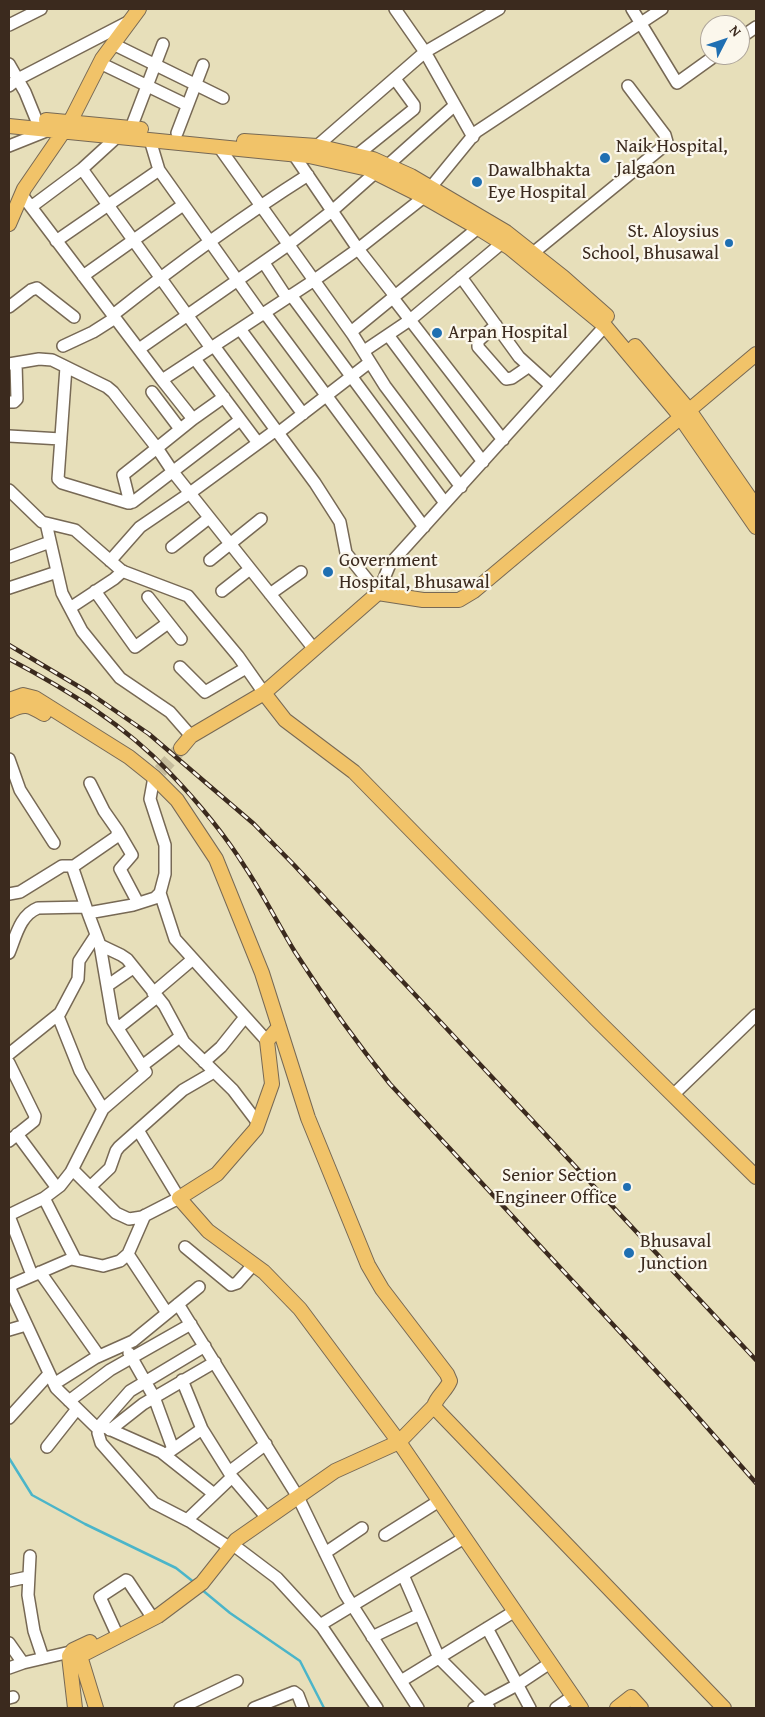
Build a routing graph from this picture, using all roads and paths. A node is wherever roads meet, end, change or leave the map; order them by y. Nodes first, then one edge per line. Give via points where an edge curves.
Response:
1 (41, 9) edge
2 (139, 9) edge
3 (395, 9) edge
4 (499, 9) edge
5 (632, 9) edge
6 (662, 9) edge
7 (130, 21) junction
8 (641, 23) junction
9 (9, 25) edge
10 (112, 44) junction
11 (164, 44) dead end
12 (425, 52) junction
13 (100, 63) junction
14 (9, 64) edge
15 (155, 65) junction
16 (203, 65) dead end
17 (702, 65) edge
18 (395, 78) junction
19 (13, 82) edge
20 (195, 84) junction
21 (147, 86) junction
22 (628, 86) dead end
23 (223, 98) dead end
24 (187, 105) junction
25 (455, 105) junction
26 (9, 117) edge
27 (36, 119) junction
28 (9, 126) edge
29 (67, 126) junction
30 (131, 128) junction
31 (50, 130) junction
32 (177, 133) junction
33 (117, 137) junction
34 (472, 137) junction
35 (150, 140) junction
36 (9, 146) edge
37 (317, 146) junction
38 (219, 147) junction
39 (294, 155) junction
40 (357, 155) junction
41 (82, 169) junction
42 (382, 169) junction
43 (159, 170) junction
44 (308, 175) junction
45 (428, 192) junction
46 (22, 195) junction
47 (108, 205) junction
48 (183, 205) junction
49 (260, 206) junction
50 (31, 207) junction
51 (332, 211) junction
52 (9, 224) edge
53 (478, 228) junction
54 (133, 240) junction
55 (56, 241) junction
56 (209, 241) junction
57 (502, 243) junction
58 (288, 245) junction
59 (358, 249) junction
60 (533, 253) junction
61 (264, 263) junction
62 (83, 276) junction
63 (461, 277) junction
64 (160, 278) junction
65 (238, 281) junction
66 (313, 281) junction
67 (289, 297) junction
68 (394, 297) junction
69 (9, 307) edge
70 (263, 314) junction
71 (188, 316) junction
72 (74, 317) dead end
73 (114, 317) junction
74 (410, 320) junction
75 (496, 325) junction
76 (605, 326) junction
77 (240, 329) junction
78 (351, 332) junction
79 (388, 335) junction
80 (756, 344) edge
81 (64, 346) dead end
82 (212, 347) junction
83 (138, 349) junction
84 (364, 351) junction
85 (756, 354) edge
86 (195, 358) junction
87 (370, 362) junction
88 (12, 363) edge
89 (66, 367) junction
90 (528, 367) junction
91 (352, 376) junction
92 (162, 380) junction
93 (551, 386) junction
94 (152, 392) dead end
95 (326, 395) junction
96 (224, 398) junction
97 (9, 402) edge
98 (682, 411) junction
99 (303, 414) junction
100 (194, 419) junction
101 (240, 420) junction
102 (180, 429) junction
103 (277, 431) junction
104 (9, 436) edge
105 (61, 439) junction
106 (503, 440) junction
107 (258, 443) junction
108 (157, 448) junction
109 (482, 462) junction
110 (173, 472) junction
111 (460, 486) junction
112 (9, 490) edge
113 (190, 493) junction
114 (130, 503) junction
115 (445, 503) junction
116 (751, 506) edge
117 (209, 518) junction
118 (261, 519) dead end
119 (46, 523) junction
120 (424, 527) junction
121 (756, 527) edge
122 (50, 542) junction
123 (230, 545) junction
124 (172, 547) dead end
125 (9, 557) edge
126 (210, 560) dead end
127 (110, 561) junction
128 (250, 569) junction
129 (123, 571) junction
130 (57, 572) junction
131 (301, 572) dead end
132 (9, 588) edge
133 (222, 591) dead end
134 (96, 592) junction
135 (378, 592) junction
136 (270, 594) junction
137 (148, 597) dead end
138 (70, 608) junction
139 (168, 623) junction
140 (181, 639) dead end
141 (314, 649) junction
142 (180, 667) dead end
143 (246, 668) junction
144 (264, 693) junction
145 (9, 700) edge
146 (9, 711) edge
147 (191, 736) junction
148 (181, 748) tunnel mouth
149 (9, 759) edge
150 (154, 773) junction
151 (90, 783) dead end
152 (118, 831) junction
153 (54, 843) dead end
154 (74, 866) junction
155 (160, 893) junction
156 (9, 894) edge
157 (138, 903) junction
158 (87, 910) junction
159 (98, 940) junction
160 (9, 953) edge
161 (193, 959) junction
162 (133, 968) junction
163 (107, 986) junction
164 (155, 995) junction
165 (756, 1014) edge
166 (58, 1016) junction
167 (246, 1017) junction
168 (279, 1027) junction
169 (118, 1028) junction
170 (180, 1036) junction
171 (267, 1041) junction
172 (9, 1054) edge
173 (204, 1062) junction
174 (9, 1063) edge
175 (142, 1066) junction
176 (214, 1072) junction
177 (673, 1095) junction
178 (103, 1110) junction
179 (258, 1123) junction
180 (138, 1130) junction
181 (13, 1138) edge
182 (73, 1170) junction
183 (756, 1176) edge
184 (90, 1187) junction
185 (58, 1188) junction
186 (44, 1198) junction
187 (179, 1198) junction
188 (146, 1215) junction
189 (9, 1216) edge
190 (185, 1247) dead end
191 (128, 1254) junction
192 (75, 1259) junction
193 (253, 1264) junction
194 (36, 1274) junction
195 (199, 1287) dead end
196 (178, 1304) junction
197 (167, 1313) junction
198 (191, 1324) junction
199 (26, 1325) junction
200 (9, 1330) edge
201 (124, 1345) junction
202 (205, 1346) junction
203 (99, 1356) junction
204 (132, 1358) junction
205 (215, 1362) junction
206 (51, 1380) junction
207 (146, 1380) junction
208 (182, 1380) junction
209 (154, 1397) junction
210 (73, 1405) junction
211 (434, 1406) junction
212 (9, 1418) edge
213 (103, 1428) junction
214 (202, 1429) junction
215 (399, 1442) junction
216 (266, 1444) junction
217 (47, 1447) dead end
218 (169, 1452) junction
219 (230, 1474) junction
220 (214, 1494) junction
221 (298, 1497) junction
222 (439, 1501) junction
223 (267, 1518) junction
224 (187, 1520) junction
225 (362, 1528) dead end
226 (385, 1535) dead end
227 (464, 1538) junction
228 (230, 1546) junction
229 (325, 1553) junction
230 (30, 1556) dead end
231 (403, 1575) junction
232 (28, 1577) junction
233 (9, 1581) edge
234 (352, 1605) junction
235 (168, 1607) junction
236 (514, 1611) junction
237 (150, 1614) junction
238 (420, 1614) junction
239 (136, 1624) junction
240 (320, 1625) junction
241 (487, 1628) junction
242 (115, 1630) junction
243 (372, 1637) junction
244 (9, 1643) edge
245 (76, 1653) junction
246 (43, 1658) junction
247 (439, 1658) junction
248 (23, 1663) junction
249 (550, 1663) junction
250 (9, 1668) edge
251 (237, 1681) dead end
252 (401, 1681) junction
253 (517, 1685) junction
254 (573, 1696) junction
255 (204, 1697) junction
256 (483, 1706) edge
257 (75, 1708) edge
258 (94, 1708) edge
259 (180, 1708) edge
260 (209, 1708) edge
261 (254, 1708) edge
262 (303, 1708) edge
263 (377, 1708) edge
264 (418, 1708) edge
265 (530, 1708) edge
266 (556, 1708) edge
267 (581, 1708) edge
268 (617, 1708) edge
269 (641, 1708) edge
270 (724, 1708) edge

1 - 9 street
2 - 7 main road
3 - 12 street
4 - 12 street
5 - 8 street
6 - 8 street
7 - 10 main road
7 - 19 street
8 - 17 street via 677,82
8 - 34 street
10 - 13 main road
10 - 15 street
11 - 15 street
12 - 18 street
12 - 25 street
13 - 21 street
13 - 29 main road
14 - 19 street
15 - 20 street
15 - 21 street
16 - 20 street
18 - 37 street
18 - 40 street via 414,109
19 - 27 street via 27,95
20 - 23 street
20 - 24 street
21 - 24 street
21 - 30 street
22 - 60 street via 667,142
24 - 32 street
25 - 34 street
25 - 42 street
26 - 27 main road
27 - 29 main road
28 - 31 main road
29 - 30 main road
29 - 31 main road
29 - 33 main road
29 - 46 main road
30 - 32 main road
31 - 36 street
32 - 37 main road
33 - 35 main road
33 - 41 street
34 - 45 street
35 - 38 main road
35 - 43 street
37 - 40 main road
38 - 39 main road
38 - 49 street
39 - 42 main road
39 - 44 street
40 - 42 main road via 373,159
41 - 47 street
41 - 50 street
42 - 45 main road
42 - 51 street
43 - 47 street
43 - 48 street
44 - 49 street
44 - 51 street
45 - 53 main road
45 - 59 street
45 - 60 main road via 506,232
46 - 50 street
46 - 52 main road
47 - 54 street
47 - 55 street
48 - 54 street
48 - 56 street
49 - 56 street
49 - 58 street
50 - 55 street
51 - 58 street
51 - 59 street
53 - 57 main road
53 - 68 street
54 - 62 street
54 - 64 street
55 - 62 street
56 - 64 street
56 - 65 street
57 - 63 street
57 - 76 main road
58 - 61 street
58 - 66 street
59 - 66 street
59 - 68 street
60 - 98 main road via 613,321
61 - 65 street
61 - 67 street
62 - 73 street
63 - 74 street
63 - 75 street
64 - 71 street
64 - 73 street
65 - 70 street
65 - 71 street
66 - 67 street
66 - 78 street
67 - 70 street
67 - 91 street
68 - 74 street
68 - 78 street
69 - 72 street via 37,288
70 - 77 street
70 - 95 street
71 - 82 street
71 - 83 street
73 - 81 street
73 - 83 street
74 - 79 street
74 - 106 street
75 - 90 street
75 - 90 street via 478,341 478,347 506,379
76 - 93 street
76 - 98 main road
77 - 82 street
77 - 99 street
78 - 84 street
79 - 84 street
79 - 109 street
80 - 98 main road
82 - 86 street
82 - 103 street
83 - 92 street
84 - 87 street
85 - 98 main road
86 - 92 street
86 - 96 street
87 - 91 street
87 - 111 street
88 - 89 street via 46,359
88 - 97 street via 17,399
89 - 105 street
89 - 108 street via 113,392
90 - 93 street
91 - 95 street
91 - 115 street
92 - 100 street
93 - 106 street
94 - 102 street
95 - 99 street
95 - 120 street
96 - 100 street
96 - 101 street
98 - 116 main road
98 - 135 main road via 489,574 428,600
99 - 103 street
100 - 102 street
101 - 107 street
101 - 110 street
102 - 108 street
103 - 107 street
103 - 135 street via 340,522 348,556
104 - 105 street
105 - 114 street via 60,482
106 - 109 street
107 - 113 street
108 - 110 street
108 - 114 street via 123,475
109 - 111 street
110 - 113 street
110 - 114 street
111 - 115 street
112 - 119 street
113 - 117 street
113 - 127 street via 137,529
115 - 120 street
116 - 121 main road
117 - 123 street
117 - 124 street
118 - 123 street
119 - 122 street
119 - 127 street via 75,530
120 - 135 street via 390,564
122 - 125 street
122 - 130 street
123 - 126 street
123 - 128 street
127 - 129 street
128 - 133 street
128 - 136 street
129 - 134 street
129 - 143 street via 188,596
130 - 132 street
130 - 138 street
131 - 136 street
134 - 138 street
134 - 139 street via 135,646
135 - 141 main road
136 - 141 street
137 - 139 street
138 - 147 street via 82,631 117,675 170,712
139 - 140 street
141 - 144 main road
142 - 143 street via 205,692
143 - 144 street
144 - 147 main road
144 - 177 main road via 286,720 354,772
145 - 150 main road via 31,696
146 - 150 main road via 29,706 128,765
147 - 148 main road
149 - 153 street via 20,790
150 - 155 street via 150,799 165,845 165,874
150 - 168 main road via 177,800 216,860 262,973
151 - 152 street
152 - 154 street via 116,837
152 - 157 street via 132,855 120,869
154 - 156 street via 62,866 20,892
154 - 158 street via 73,873
155 - 157 street
155 - 161 street via 174,936
157 - 158 street
158 - 159 street
158 - 160 street via 32,910 22,922
159 - 162 street via 121,954
159 - 163 street
159 - 166 street via 77,964 78,979
161 - 164 street
161 - 167 street
162 - 163 street
162 - 164 street
163 - 169 street via 113,1021
164 - 169 street
164 - 170 street
165 - 177 street
166 - 172 street
166 - 178 street via 80,1071
167 - 171 street
167 - 173 street
168 - 171 main road
168 - 211 main road via 308,1118 368,1265 382,1289 448,1374 448,1386
169 - 175 street
170 - 173 street
170 - 175 street
171 - 179 main road via 272,1084
173 - 176 street
174 - 181 street via 35,1116 34,1121
175 - 178 street via 146,1072
176 - 179 street
176 - 180 street via 183,1090
177 - 183 main road
178 - 182 street
179 - 187 main road via 218,1174
180 - 184 street via 117,1149 110,1168
180 - 187 street
181 - 185 street
182 - 184 street
182 - 185 street
184 - 188 street via 122,1218 136,1219
185 - 186 street
186 - 189 street
186 - 192 street
187 - 188 street
187 - 193 main road via 208,1231
188 - 191 street
189 - 194 street
190 - 193 street via 231,1285 237,1283
191 - 192 street via 115,1264 103,1266
191 - 197 street
192 - 194 street
193 - 215 main road via 300,1309
194 - 199 street via 13,1284 10,1289
194 - 203 street
195 - 196 street
196 - 197 street
196 - 198 street
197 - 201 street
198 - 202 street
198 - 204 street
199 - 200 street
199 - 206 street
201 - 203 street
201 - 204 street
202 - 205 street
202 - 207 street
203 - 206 street
204 - 207 street
204 - 210 street via 106,1373
205 - 208 street
205 - 216 street
206 - 210 street
206 - 212 street
207 - 209 street
207 - 213 street via 124,1396
208 - 209 street
208 - 214 street
209 - 213 street
209 - 218 street
210 - 213 street
210 - 217 street via 60,1432
211 - 215 main road
211 - 270 main road
213 - 218 street
213 - 224 street via 98,1433 101,1443 152,1501
214 - 218 street
214 - 219 street
215 - 221 main road via 334,1471
215 - 222 main road
216 - 219 street
216 - 221 street
218 - 220 street
219 - 220 street
219 - 223 street
220 - 224 street
221 - 223 main road
221 - 229 street
222 - 226 street
222 - 227 main road
223 - 228 main road
224 - 228 street
225 - 229 street
227 - 231 street
227 - 236 main road
228 - 235 main road via 198,1586
228 - 240 street via 277,1578
229 - 234 street
230 - 232 street
231 - 234 street
231 - 238 street
232 - 233 street
232 - 246 street via 34,1631
234 - 240 street
234 - 243 street
235 - 237 main road
235 - 239 main road via 158,1616
236 - 241 street
236 - 249 main road
237 - 239 main road
237 - 242 street via 126,1580 100,1597
238 - 243 street
238 - 247 street
239 - 242 main road
239 - 245 main road
240 - 263 street
241 - 247 street
241 - 253 street
242 - 245 main road
243 - 252 street
244 - 248 street
245 - 246 street
245 - 257 main road via 69,1656
245 - 258 main road via 81,1659
246 - 248 street
247 - 252 street
247 - 256 street
248 - 250 street
249 - 253 street
249 - 254 main road
251 - 255 street
252 - 264 street
253 - 256 street
253 - 265 street
254 - 266 street
254 - 267 main road
255 - 259 street
255 - 260 street
261 - 262 street via 294,1692
268 - 269 main road via 631,1697

